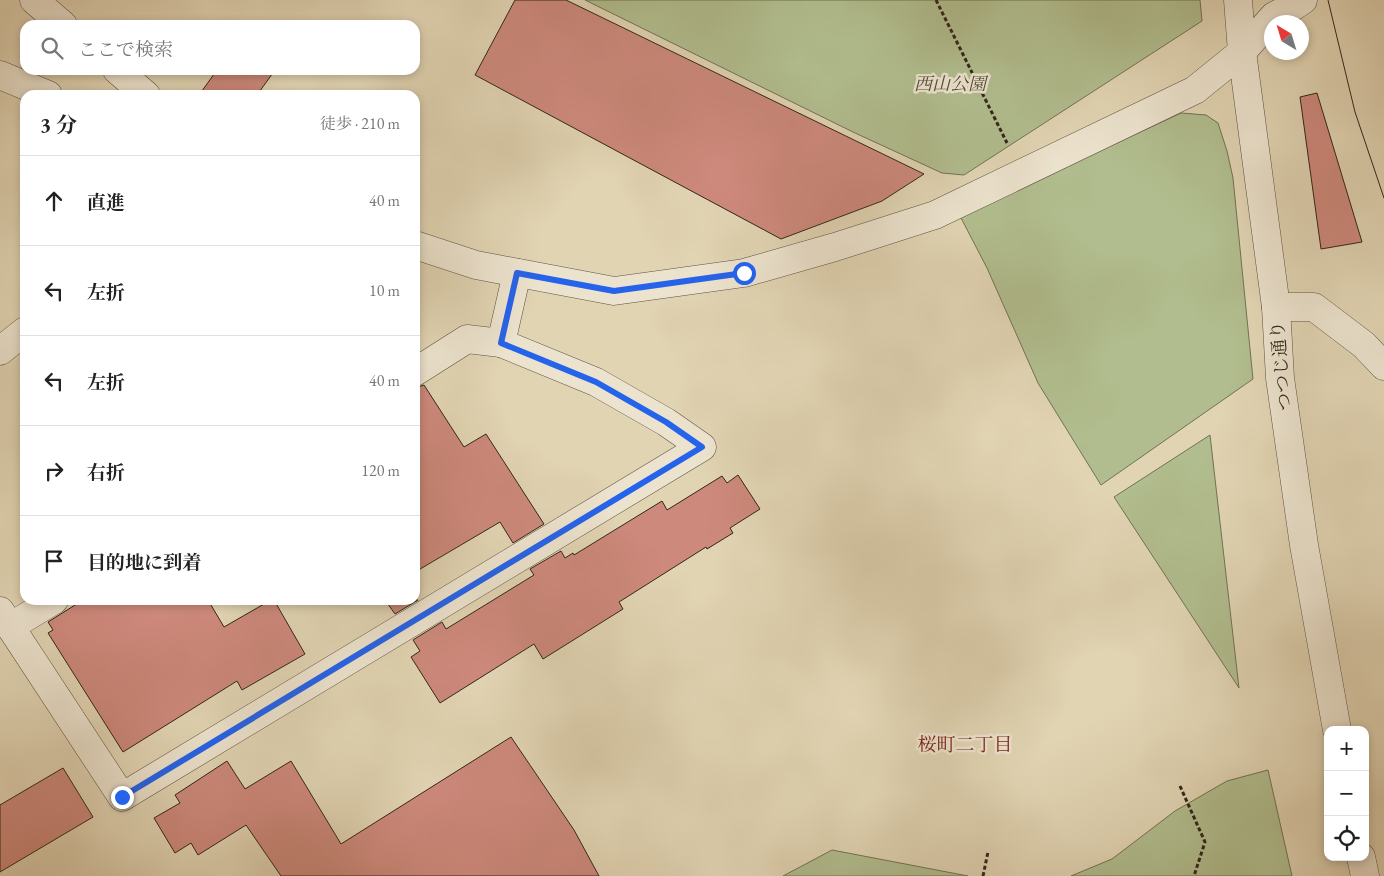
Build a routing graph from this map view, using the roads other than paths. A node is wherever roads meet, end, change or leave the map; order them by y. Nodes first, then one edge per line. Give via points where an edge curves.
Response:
1 (34, 0) edge
2 (1238, 0) edge
3 (1303, 0) edge
4 (57, 20) edge
5 (1242, 52) junction
6 (0, 75) edge
7 (122, 75) edge
8 (36, 90) edge
9 (140, 90) edge
10 (420, 247) edge
11 (517, 273) junction
12 (1276, 307) junction
13 (20, 335) edge
14 (501, 343) junction
15 (0, 351) edge
16 (1384, 366) edge
17 (420, 369) edge
18 (41, 605) edge
19 (5, 619) edge
20 (1336, 726) edge
21 (1362, 861) edge
22 (1365, 876) edge

1 - 4 street
2 - 5 street, つつじ通り
3 - 5 street via 1274,16
5 - 11 street via 1195,90 944,210 835,247 744,273 614,291
5 - 12 street, つつじ通り
6 - 8 street
7 - 9 street
10 - 11 street via 476,265
11 - 14 street
12 - 16 street via 1314,307 1364,345
12 - 20 street, つつじ通り via 1280,378 1304,545
13 - 15 street
14 - 17 street via 467,340
14 - 19 street via 596,382 702,447 122,797
18 - 19 street
21 - 22 street

